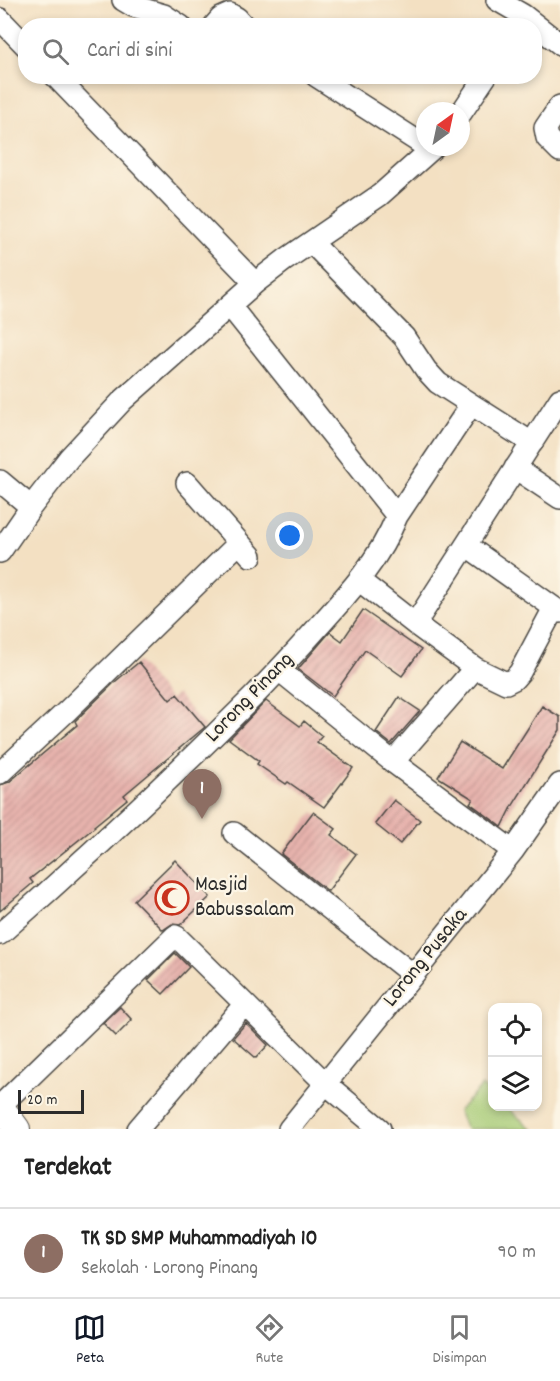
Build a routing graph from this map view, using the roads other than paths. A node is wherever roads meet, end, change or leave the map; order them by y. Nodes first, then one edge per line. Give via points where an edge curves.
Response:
1 (123, 0) edge
2 (497, 0) edge
3 (524, 14) edge
4 (169, 18) edge
5 (220, 18) edge
6 (237, 18) edge
7 (0, 19) edge
8 (542, 29) edge
9 (18, 38) edge
10 (560, 44) edge
11 (63, 84) edge
12 (329, 84) edge
13 (481, 84) edge
14 (468, 102) edge
15 (560, 106) edge
16 (416, 139) edge
17 (560, 151) edge
18 (420, 156) edge
19 (311, 242) junction
20 (255, 283) junction
21 (230, 306) junction
22 (560, 399) edge
23 (471, 405) junction
24 (532, 443) junction
25 (515, 468) junction
26 (0, 481) edge
27 (187, 483) dead end
28 (560, 498) edge
29 (31, 507) junction
30 (398, 516) junction
31 (467, 546) junction
32 (0, 552) edge
33 (360, 581) junction
34 (557, 610) edge
35 (415, 624) junction
36 (475, 668) junction
37 (279, 670) junction
38 (393, 762) junction
39 (0, 773) edge
40 (560, 784) edge
41 (234, 833) dead end
42 (513, 851) junction
43 (0, 934) edge
44 (412, 974) junction
45 (244, 1005) junction
46 (326, 1084) junction
47 (0, 1106) edge
48 (17, 1129) edge
49 (138, 1129) edge
50 (289, 1129) edge
51 (380, 1129) edge

1 - 4 street
2 - 3 street
5 - 6 street via 230,14
7 - 9 street
8 - 10 street
11 - 20 street
12 - 16 street
13 - 14 street
15 - 17 street via 545,128 547,138
18 - 19 street via 380,195
19 - 20 street
19 - 23 street via 404,337 438,383
20 - 21 street
21 - 29 street via 122,401 69,458
21 - 30 street
22 - 24 street
23 - 24 street
23 - 30 street, Lorong Pinang
24 - 25 street
25 - 28 street
25 - 31 street
26 - 29 street
27 - 39 street via 245,550
29 - 32 street
30 - 33 street, Lorong Pinang
31 - 34 street
31 - 35 street
33 - 35 street
33 - 37 street, Lorong Pinang
34 - 36 street via 514,679 506,683
35 - 36 street
36 - 38 street
37 - 38 street
37 - 43 street, Lorong Pinang via 173,776
38 - 42 street
40 - 42 street, Lorong Pusaka
41 - 44 street
42 - 44 street, Lorong Pusaka
44 - 46 street, Lorong Pusaka
45 - 46 street
45 - 47 street via 175,936
45 - 49 street
46 - 50 street, Lorong Pusaka
46 - 51 street
47 - 48 street

